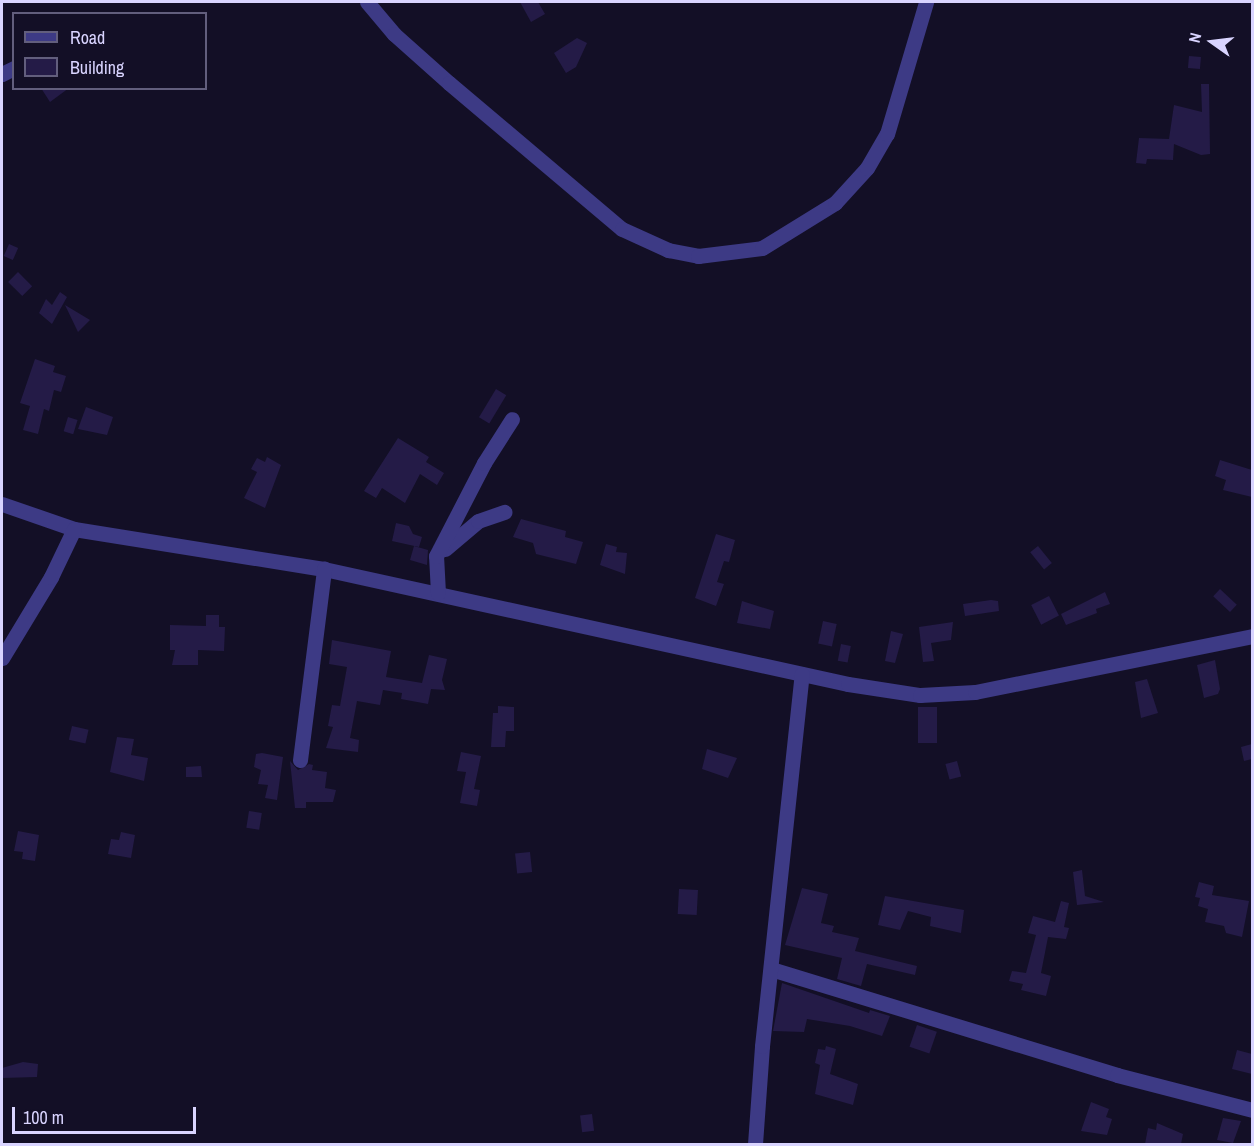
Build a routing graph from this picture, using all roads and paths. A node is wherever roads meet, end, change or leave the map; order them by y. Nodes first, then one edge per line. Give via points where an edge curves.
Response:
1 (367, 2) edge
2 (926, 2) edge
3 (512, 419) dead end
4 (2, 504) edge
5 (504, 512) dead end
6 (74, 529) junction
7 (324, 569) junction
8 (434, 570) junction
9 (438, 592) junction
10 (1252, 627) edge
11 (1252, 636) edge
12 (1235, 640) junction
13 (2, 658) edge
14 (802, 674) junction
15 (300, 760) dead end
16 (771, 969) junction
17 (1252, 1110) edge
18 (755, 1144) edge

1 - 2 street via 394,34 449,83 622,229 668,250 698,256 762,248 835,203 867,168 886,134
3 - 8 street via 484,463 436,556
4 - 6 street
5 - 8 street via 461,532 440,556
6 - 7 street
6 - 13 street via 51,577
7 - 9 street
7 - 15 street
8 - 9 street
9 - 14 street
10 - 12 street
11 - 12 street
12 - 14 street via 942,696 886,691
14 - 16 street
16 - 17 street via 1117,1076
16 - 18 street

